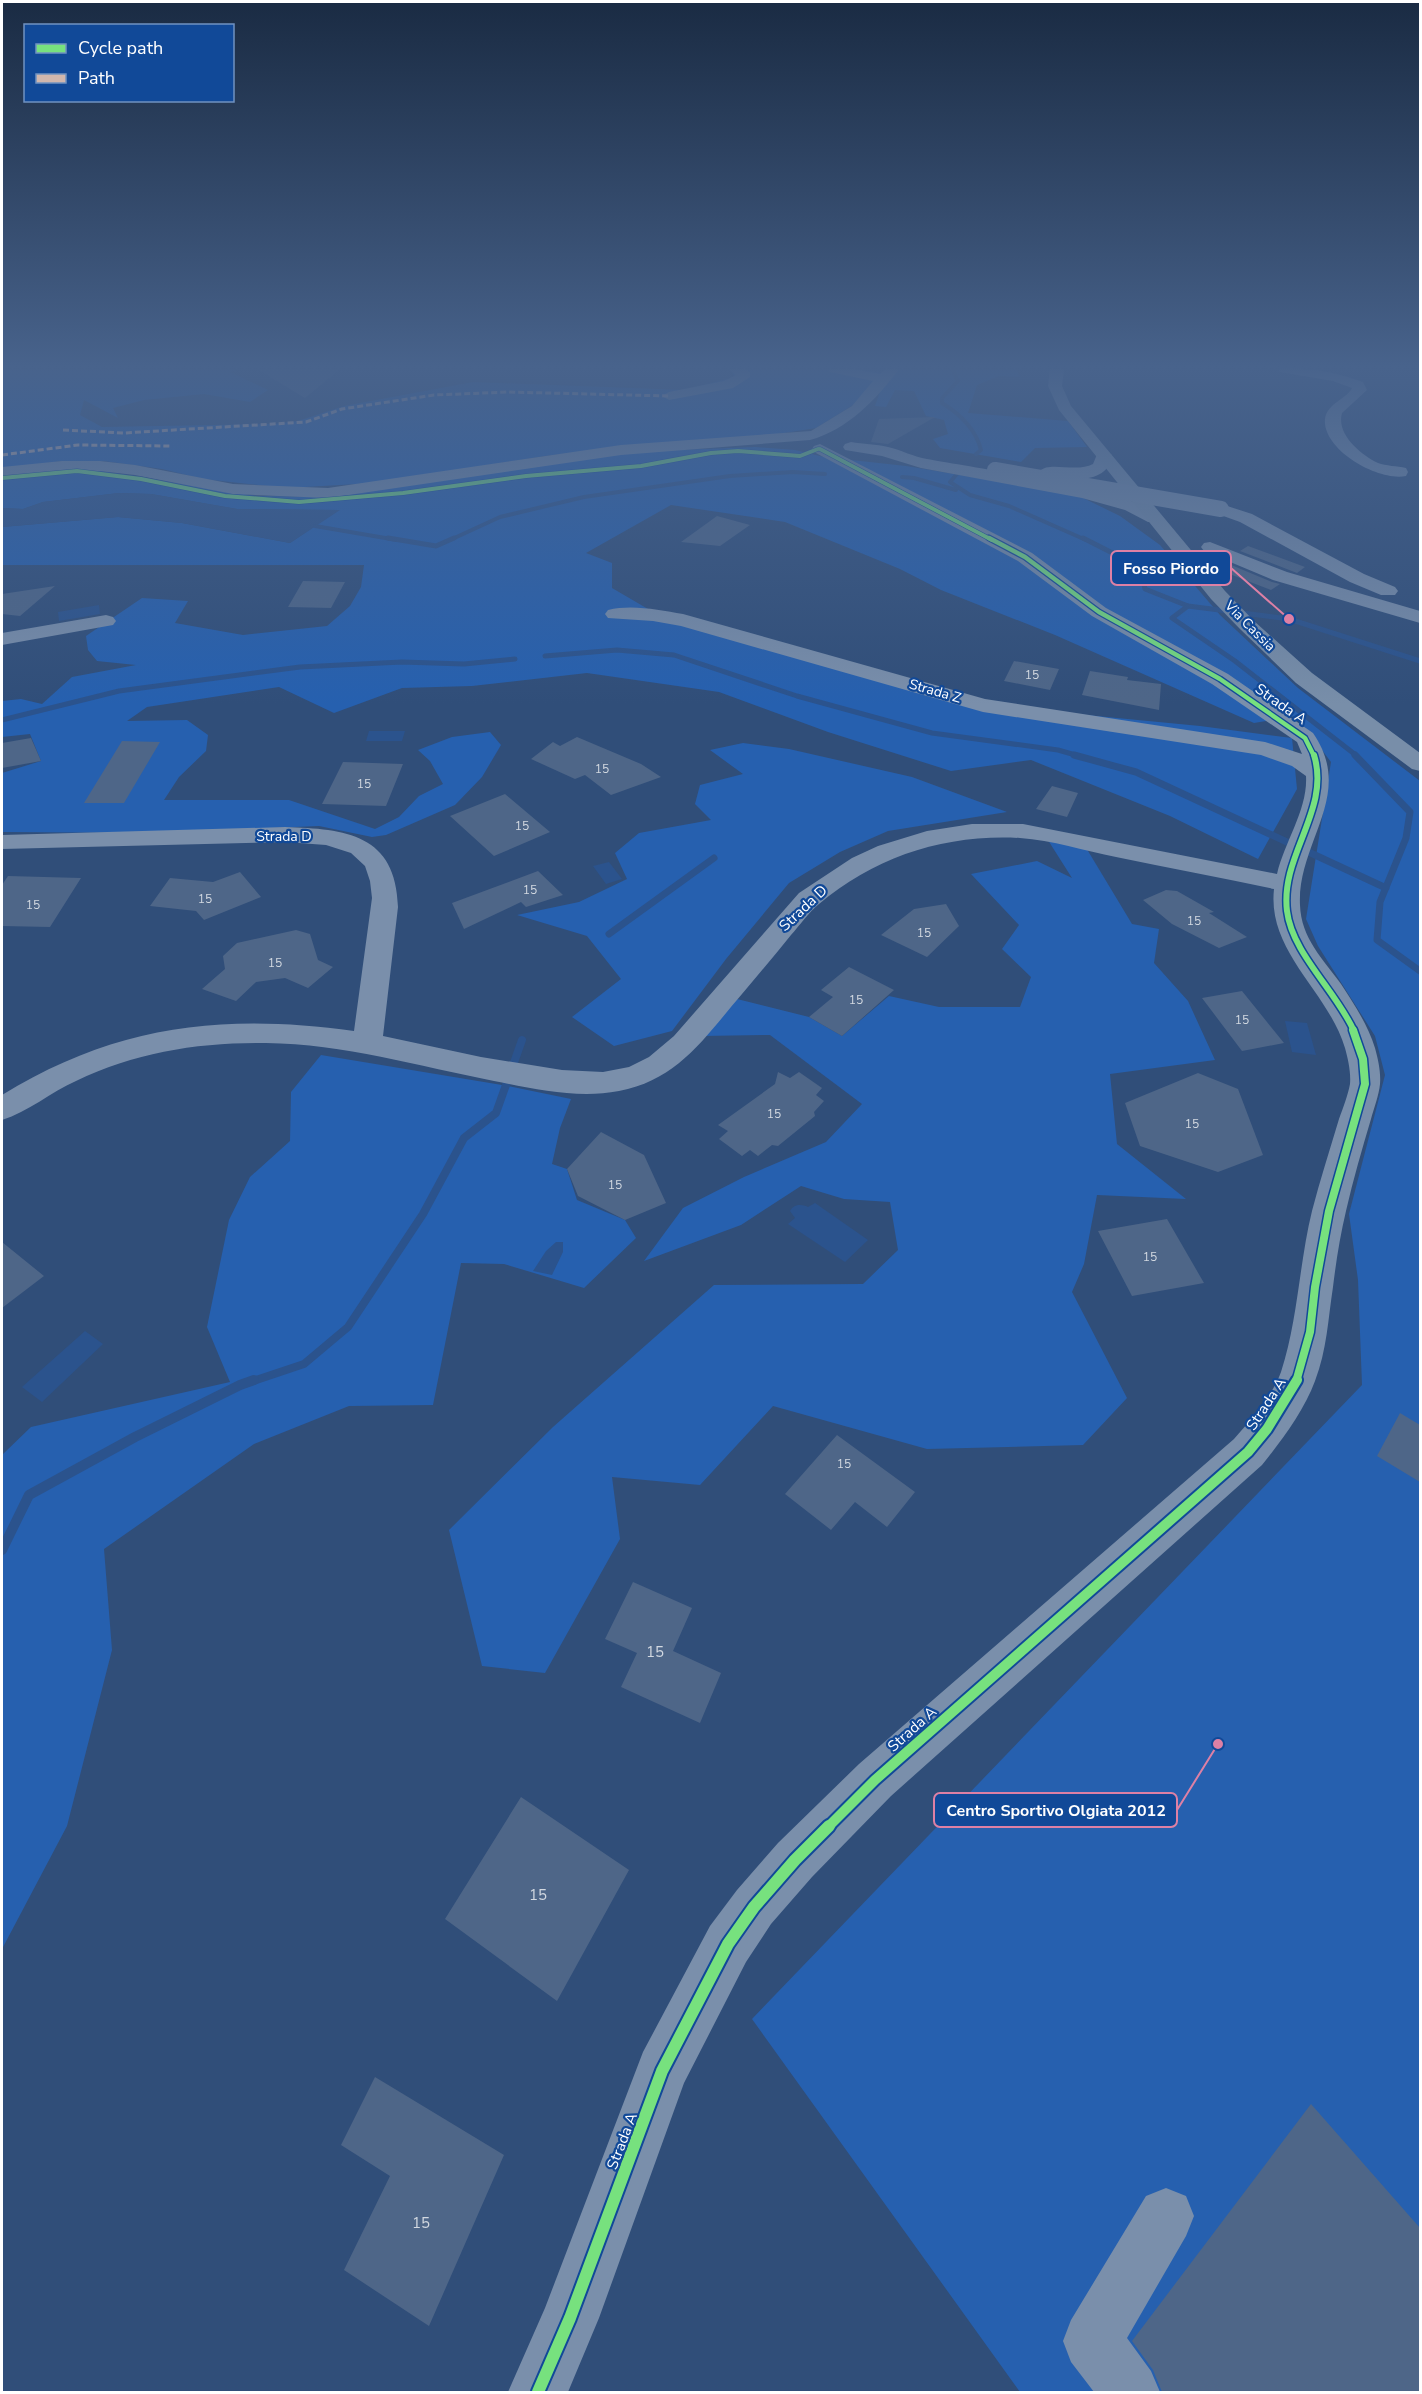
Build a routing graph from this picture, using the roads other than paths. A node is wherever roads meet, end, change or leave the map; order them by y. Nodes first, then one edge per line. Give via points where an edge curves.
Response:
1 (190, 481) edge
2 (421, 481) edge
3 (891, 481) edge
4 (1027, 481) edge
5 (1057, 481) edge
6 (1124, 481) edge
7 (1154, 518) junction
8 (1210, 547) dead end
9 (1420, 602) edge
10 (615, 614) dead end
11 (1420, 617) edge
12 (106, 621) dead end
13 (2, 639) edge
14 (1286, 723) junction
15 (1260, 748) junction
16 (1420, 764) edge
17 (1318, 773) junction
18 (2, 842) edge
19 (1295, 860) junction
20 (367, 1042) junction
21 (2, 1109) edge
22 (1166, 2216) dead end
23 (538, 2392) edge
24 (1130, 2392) edge

1 - 2 street via 233,489 328,493
3 - 14 street, Strada A via 915,501 1024,556 1099,612 1195,665
4 - 7 street via 1098,496
5 - 9 street, bridge via 1221,509 1246,518 1357,578
6 - 7 main road, Via Cassia
7 - 16 main road, Via Cassia via 1218,595 1304,678
8 - 11 street via 1280,576
10 - 15 street, Strada Z via 683,620 1000,708
12 - 13 street
14 - 15 street via 1278,735
14 - 17 street, Strada A via 1308,742
15 - 17 street, Strada Z via 1290,756
17 - 19 street, Strada A via 1315,806
18 - 20 street, Strada D via 308,836 360,848 377,862 385,887
19 - 20 street, Strada D via 1023,831 972,831 927,838 861,863 808,899 684,1043 651,1070 630,1078 594,1083 534,1077 466,1066
19 - 23 street, Strada A via 1287,914 1296,944 1331,992 1360,1044 1366,1064 1365,1084 1329,1211 1310,1332 1297,1380 1248,1452 875,1780 754,1907 728,1944 663,2071
20 - 21 street, Strada D via 252,1031 158,1040 78,1066 36,1086
22 - 24 street via 1092,2341

